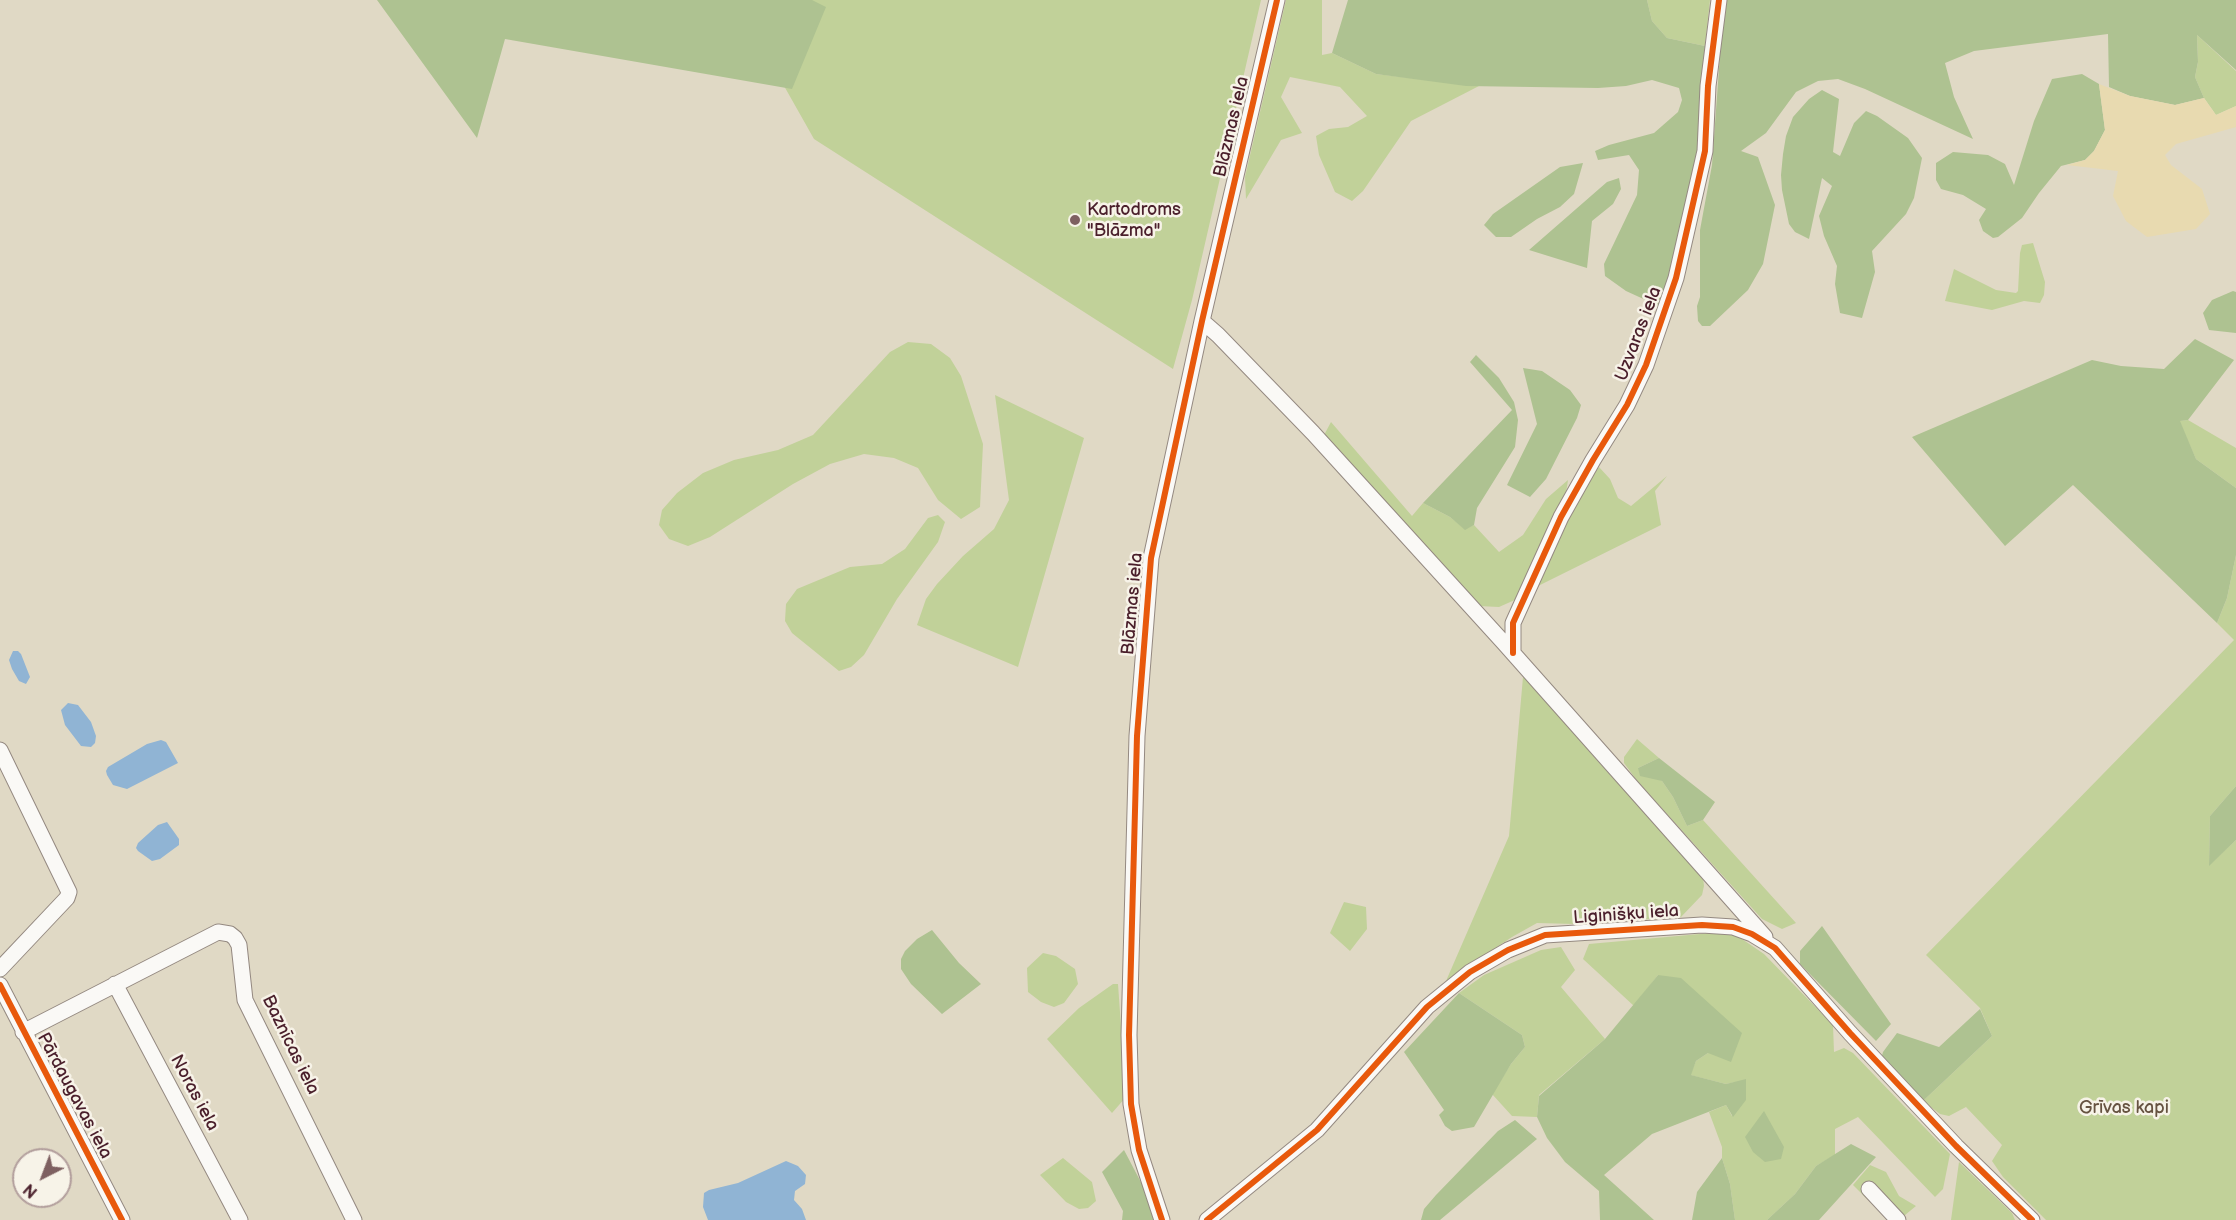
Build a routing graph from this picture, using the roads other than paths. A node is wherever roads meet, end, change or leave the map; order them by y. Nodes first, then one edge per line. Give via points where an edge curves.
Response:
1 (1277, 0) edge
2 (1719, 0) edge
3 (1202, 321) junction
4 (1513, 653) junction
5 (0, 750) edge
6 (1775, 948) junction
7 (0, 969) edge
8 (115, 984) junction
9 (0, 985) edge
10 (23, 1032) junction
11 (1869, 1189) dead end
12 (122, 1220) edge
13 (240, 1220) edge
14 (354, 1220) edge
15 (1162, 1220) edge
16 (1208, 1220) edge
17 (1898, 1220) edge
18 (2032, 1220) edge

1 - 3 street, Blāzmas iela
2 - 4 street, Uzvaras iela via 1708,86 1705,151 1676,278 1647,365 1561,517 1513,623
3 - 4 street via 1313,433
3 - 15 street, Blāzmas iela via 1151,558 1137,736 1129,1035 1131,1104 1139,1150
4 - 6 street
5 - 7 street via 69,895
6 - 16 street, Liginišķu iela via 1733,927 1702,925 1545,935 1508,950 1470,972 1427,1007 1317,1130
6 - 18 street, Liginišķu iela via 1937,1126
8 - 10 street
8 - 13 street, Noras iela
8 - 14 street, Baznīcas iela via 218,932 235,938 245,1000
9 - 10 street, Pārdaugavas iela
10 - 12 street, Pārdaugavas iela
11 - 17 street

